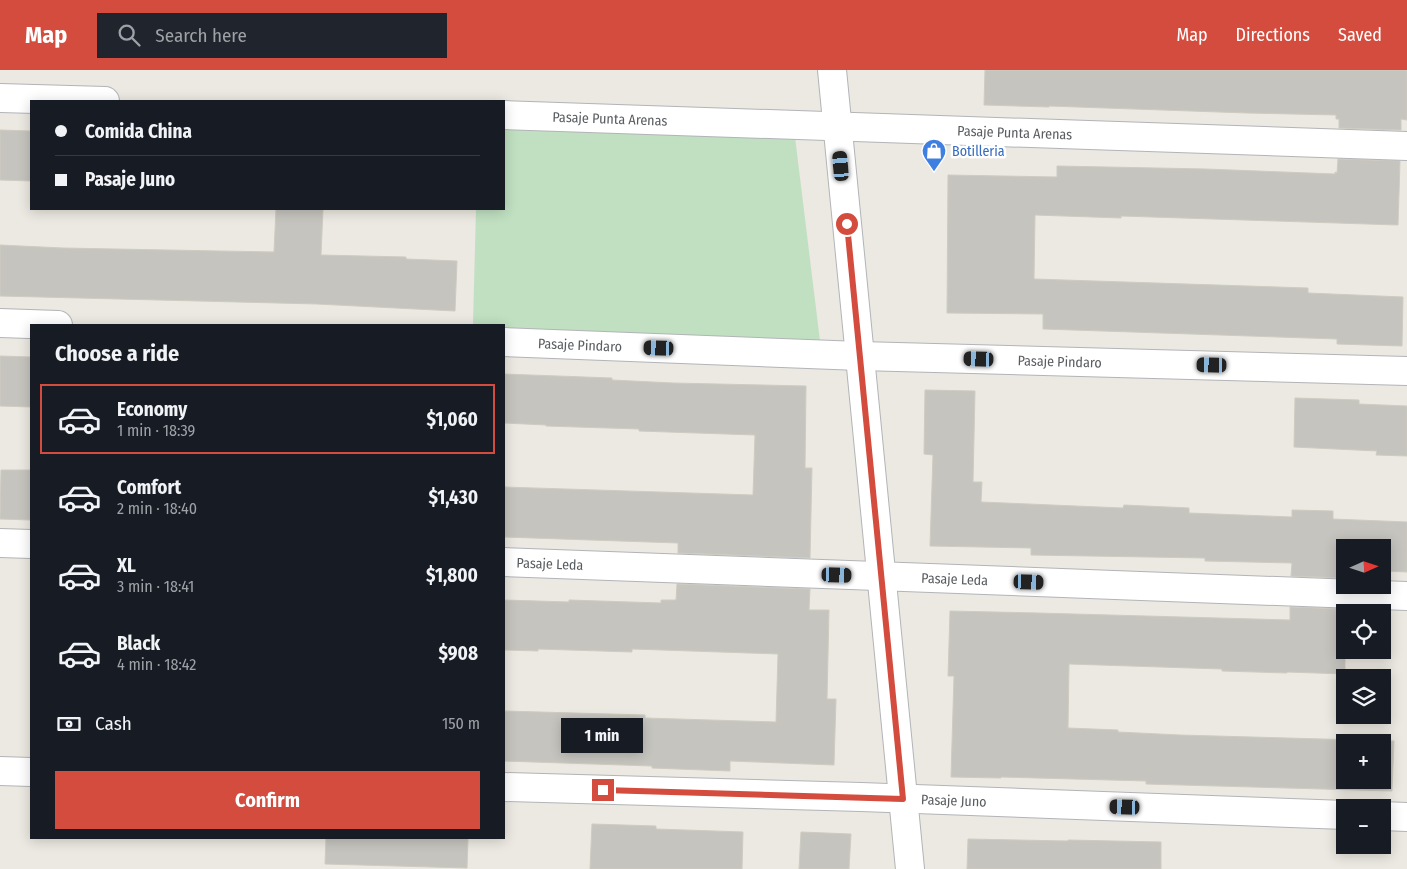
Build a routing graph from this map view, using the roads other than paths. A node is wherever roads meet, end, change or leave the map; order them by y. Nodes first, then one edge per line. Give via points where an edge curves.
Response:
1 (832, 70) edge
2 (0, 98) edge
3 (70, 100) edge
4 (505, 115) edge
5 (837, 127) junction
6 (1407, 146) edge
7 (0, 323) edge
8 (30, 324) edge
9 (505, 342) edge
10 (860, 356) junction
11 (1407, 371) edge
12 (0, 543) edge
13 (30, 544) edge
14 (505, 562) edge
15 (881, 577) junction
16 (1407, 596) edge
17 (0, 772) edge
18 (30, 772) edge
19 (505, 787) edge
20 (903, 799) junction
21 (1336, 815) edge
22 (1391, 816) edge
23 (1407, 817) edge
24 (910, 869) edge

1 - 5 street
2 - 3 street
4 - 5 street, Pasaje Punta Arenas
5 - 6 street, Pasaje Punta Arenas
5 - 10 street
7 - 8 street
9 - 10 street, Pasaje Pindaro
10 - 11 street, Pasaje Pindaro
10 - 15 street
12 - 13 street
14 - 15 street, Pasaje Leda
15 - 16 street, Pasaje Leda
15 - 20 street
17 - 18 street
19 - 20 street, Pasaje Juno
20 - 21 street, Pasaje Juno
20 - 24 street
22 - 23 street

